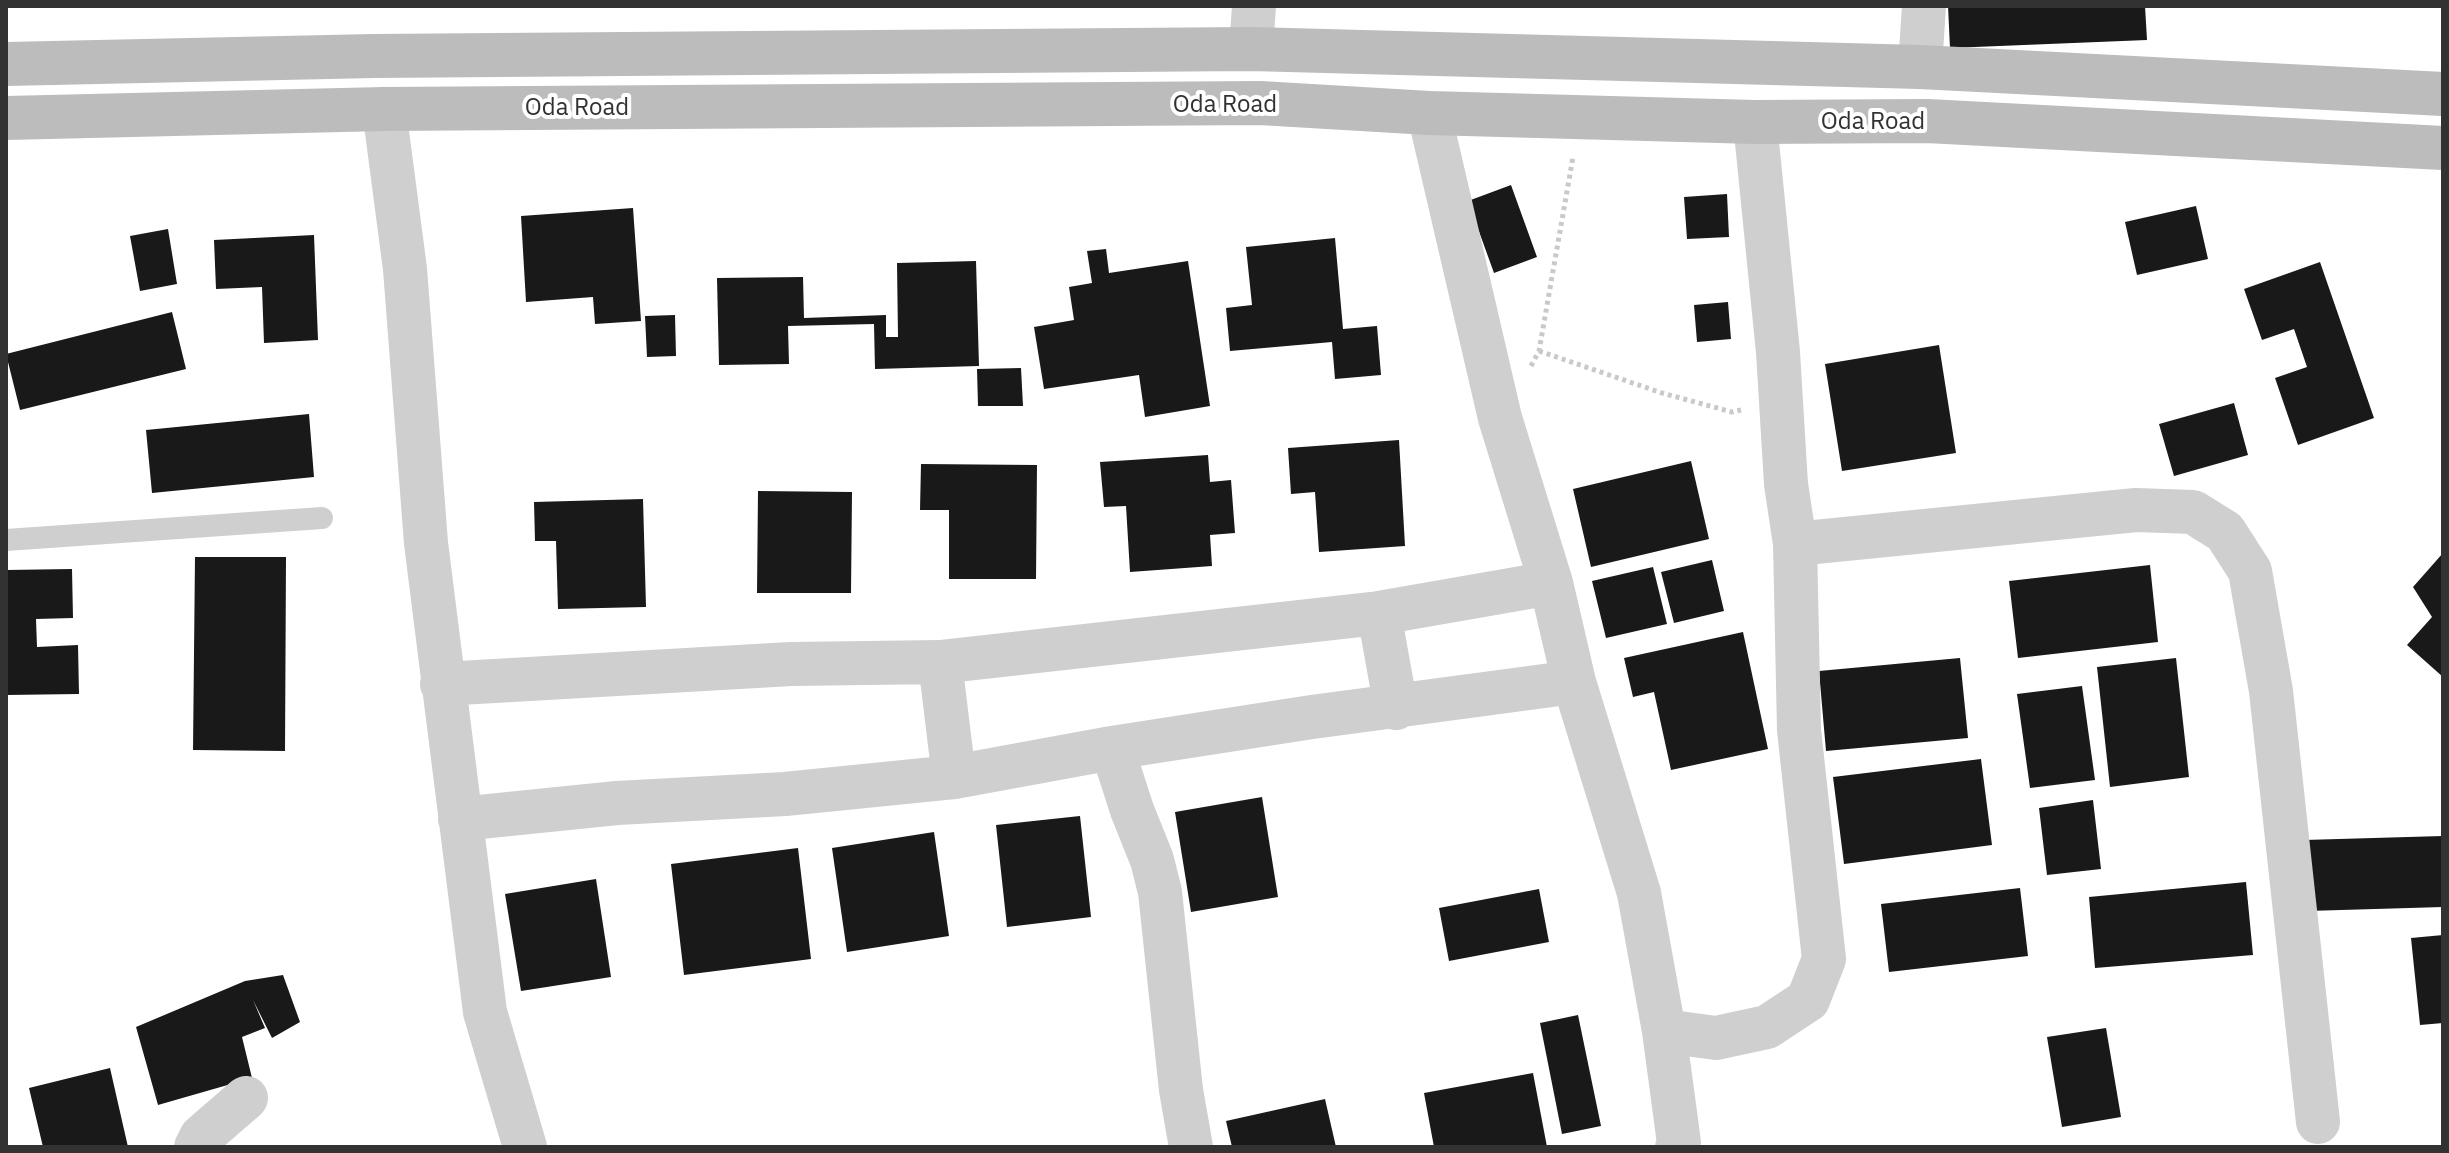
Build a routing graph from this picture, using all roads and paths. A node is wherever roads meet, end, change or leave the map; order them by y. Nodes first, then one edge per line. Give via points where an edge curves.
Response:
1 (1254, 6) edge
2 (1924, 6) edge
3 (1251, 49) junction
4 (6, 64) edge
5 (1920, 67) junction
6 (2443, 94) edge
7 (384, 109) junction
8 (1429, 113) junction
9 (1580, 116) junction
10 (6, 118) edge
11 (1755, 122) junction
12 (2443, 148) edge
13 (1539, 351) junction
14 (1780, 402) junction
15 (1500, 418) junction
16 (322, 518) dead end
17 (6, 540) edge
18 (1795, 544) junction
19 (1551, 583) junction
20 (1379, 613) junction
21 (940, 662) junction
22 (1574, 682) junction
23 (442, 684) junction
24 (1396, 708) junction
25 (1112, 748) junction
26 (954, 777) junction
27 (460, 819) junction
28 (1664, 1031) junction
29 (246, 1098) dead end
30 (2318, 1122) dead end
31 (196, 1147) edge
32 (525, 1147) edge
33 (1191, 1147) edge
34 (1677, 1147) edge

1 - 3 street
2 - 5 street
3 - 4 street via 390,55
3 - 5 street
5 - 6 street
7 - 8 street, Oda Road via 1260,103
7 - 10 street, Oda Road
7 - 23 street via 405,269
8 - 9 street, Oda Road
8 - 15 street
9 - 11 street, Oda Road
9 - 13 path
11 - 12 street, Oda Road via 1927,121
11 - 14 street
13 - 14 path via 1732,412
13 - 15 path
14 - 18 street
15 - 19 street
16 - 17 lane
18 - 28 street via 1799,730 1824,959 1808,1000 1767,1027 1716,1038
18 - 30 street via 2136,510 2193,512 2225,532 2250,571 2271,691
19 - 20 street
19 - 22 street
20 - 21 street
20 - 24 street
21 - 23 street via 791,664
21 - 26 street
22 - 24 street
22 - 28 street via 1639,893
23 - 27 street
24 - 25 street
25 - 26 street
25 - 33 street via 1160,892
26 - 27 street
27 - 32 street via 485,1012
28 - 34 street
29 - 31 street

